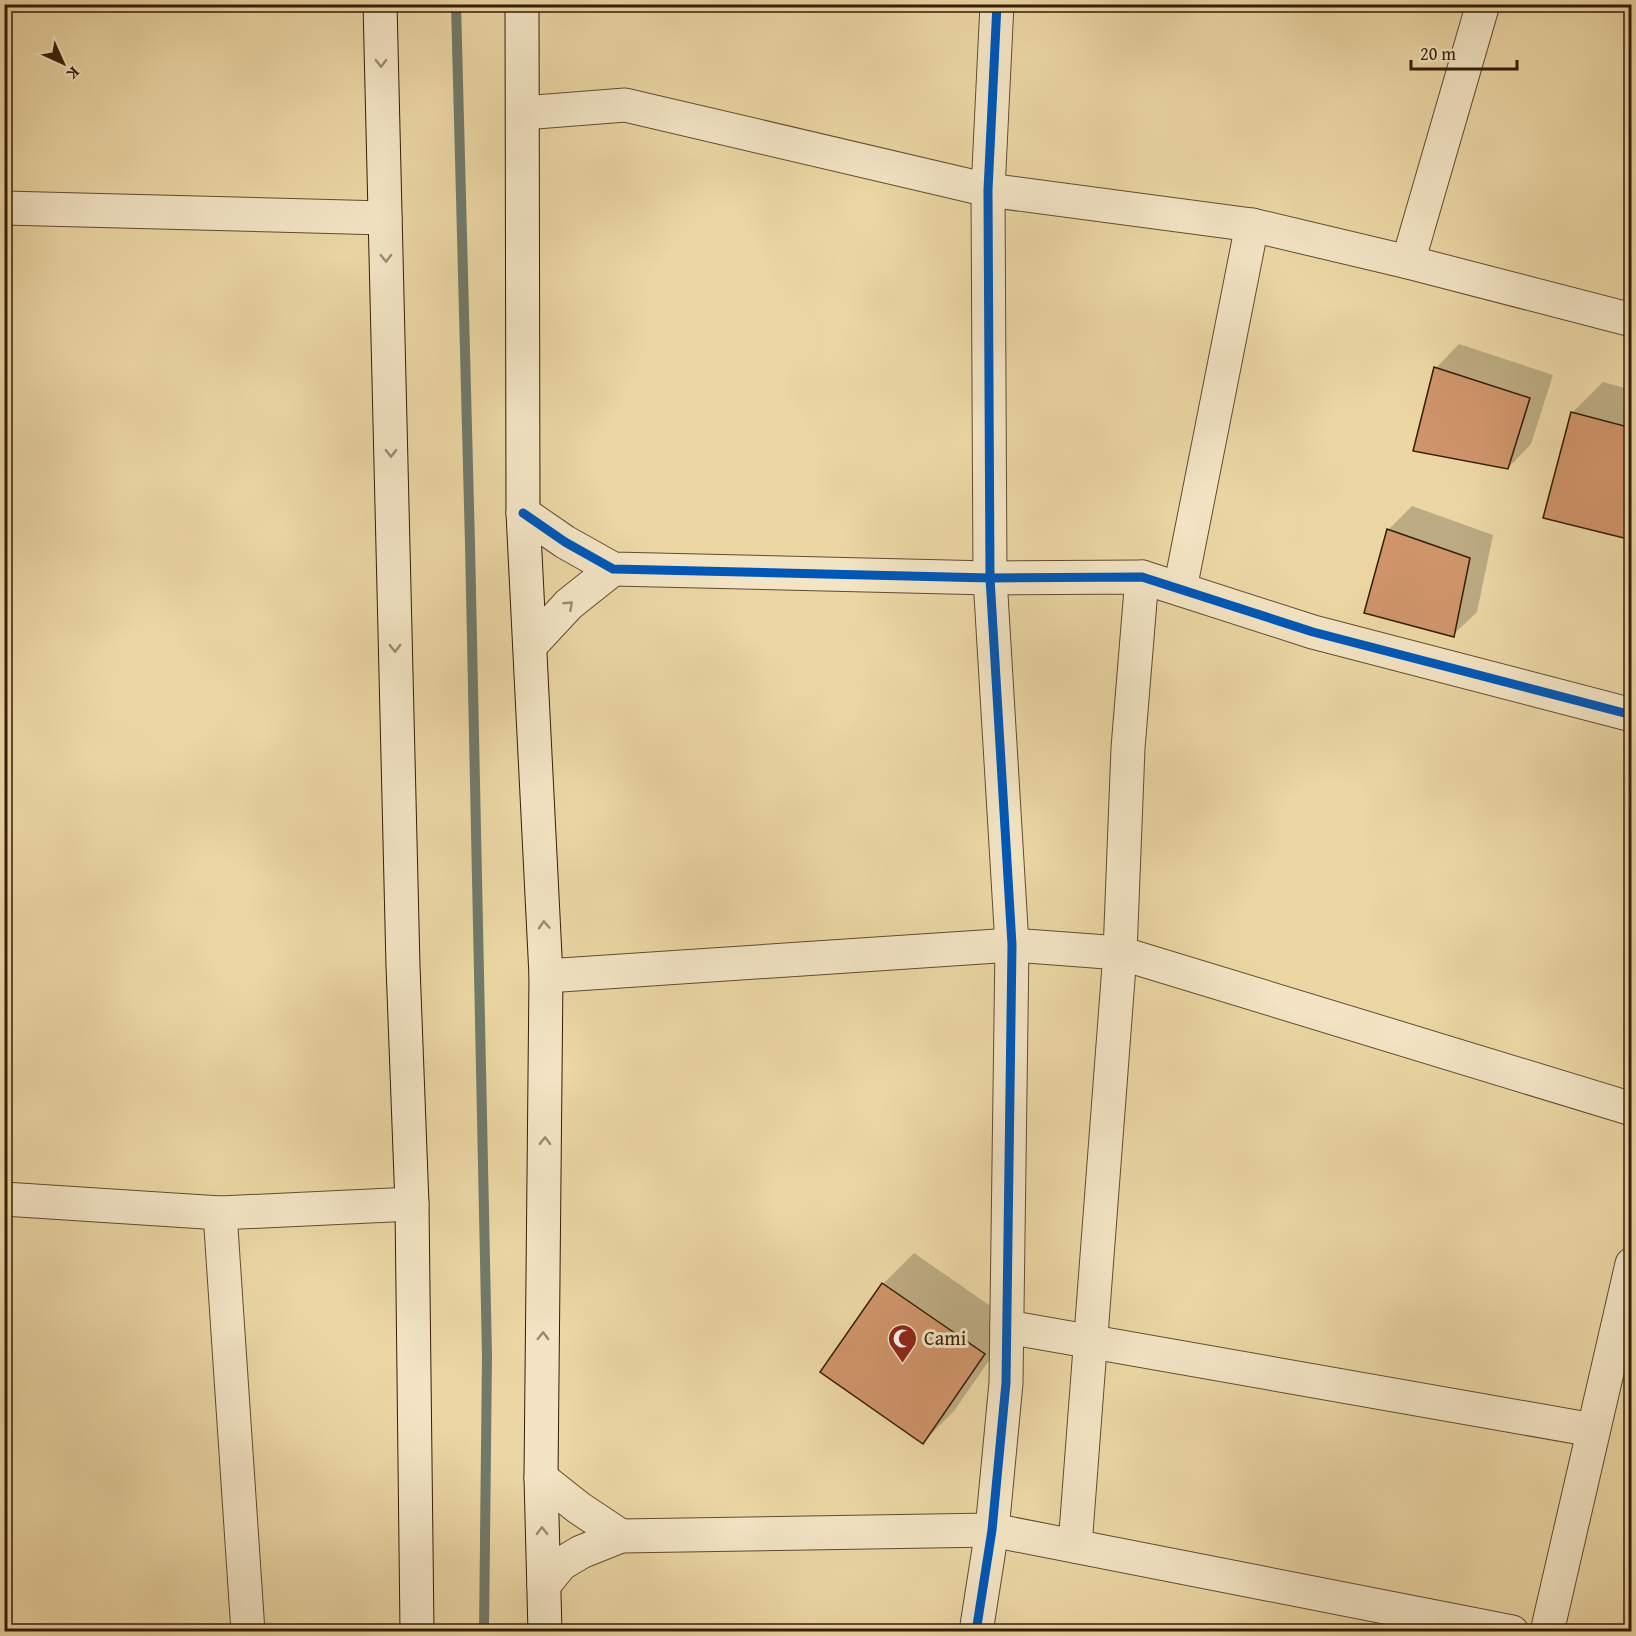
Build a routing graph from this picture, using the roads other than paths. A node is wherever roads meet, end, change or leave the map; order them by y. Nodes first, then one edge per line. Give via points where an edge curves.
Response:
1 (380, 4) edge
2 (522, 4) edge
3 (997, 4) edge
4 (1483, 4) edge
5 (523, 113) junction
6 (988, 190) junction
7 (4, 208) edge
8 (385, 218) junction
9 (1252, 225) junction
10 (1408, 262) junction
11 (1632, 320) edge
12 (523, 513) junction
13 (613, 570) junction
14 (1142, 577) junction
15 (990, 578) junction
16 (1180, 589) junction
17 (530, 646) junction
18 (1632, 715) edge
19 (1012, 945) junction
20 (1120, 953) junction
21 (546, 976) junction
22 (1632, 1108) edge
23 (4, 1199) edge
24 (412, 1204) junction
25 (220, 1213) junction
26 (1632, 1264) edge
27 (1007, 1327) junction
28 (1089, 1341) junction
29 (1593, 1430) junction
30 (541, 1478) junction
31 (992, 1530) junction
32 (621, 1536) junction
33 (1075, 1546) junction
34 (544, 1585) junction
35 (248, 1632) edge
36 (417, 1632) edge
37 (545, 1632) edge
38 (976, 1632) edge
39 (1512, 1632) edge
40 (1547, 1632) edge

1 -> 8 street
2 - 5 street
3 - 6 street
4 - 10 street
5 - 6 street via 625,105
5 - 12 street
6 - 9 street
6 - 15 street
7 - 8 street
8 -> 24 street
9 - 10 street
9 - 16 street
10 - 11 street
12 - 13 street
12 - 17 street
13 - 15 street
17 -> 13 street via 569,604
14 - 15 street
14 - 16 street
14 - 20 street via 1128,748
15 - 19 street
16 - 18 street via 1313,632
21 -> 17 street
19 - 20 street
19 - 21 street
19 - 27 street
20 - 22 street
20 - 28 street
30 -> 21 street
23 - 25 street
24 - 25 street
24 - 36 street
25 - 35 street
26 - 29 street
27 - 28 street
27 - 31 street via 1006,1383
28 - 29 street
28 - 33 street
29 - 40 street
30 - 32 street
34 -> 30 street
31 - 32 street
31 - 33 street
31 - 38 street
32 - 34 street via 561,1564
33 - 39 street
34 - 37 street

